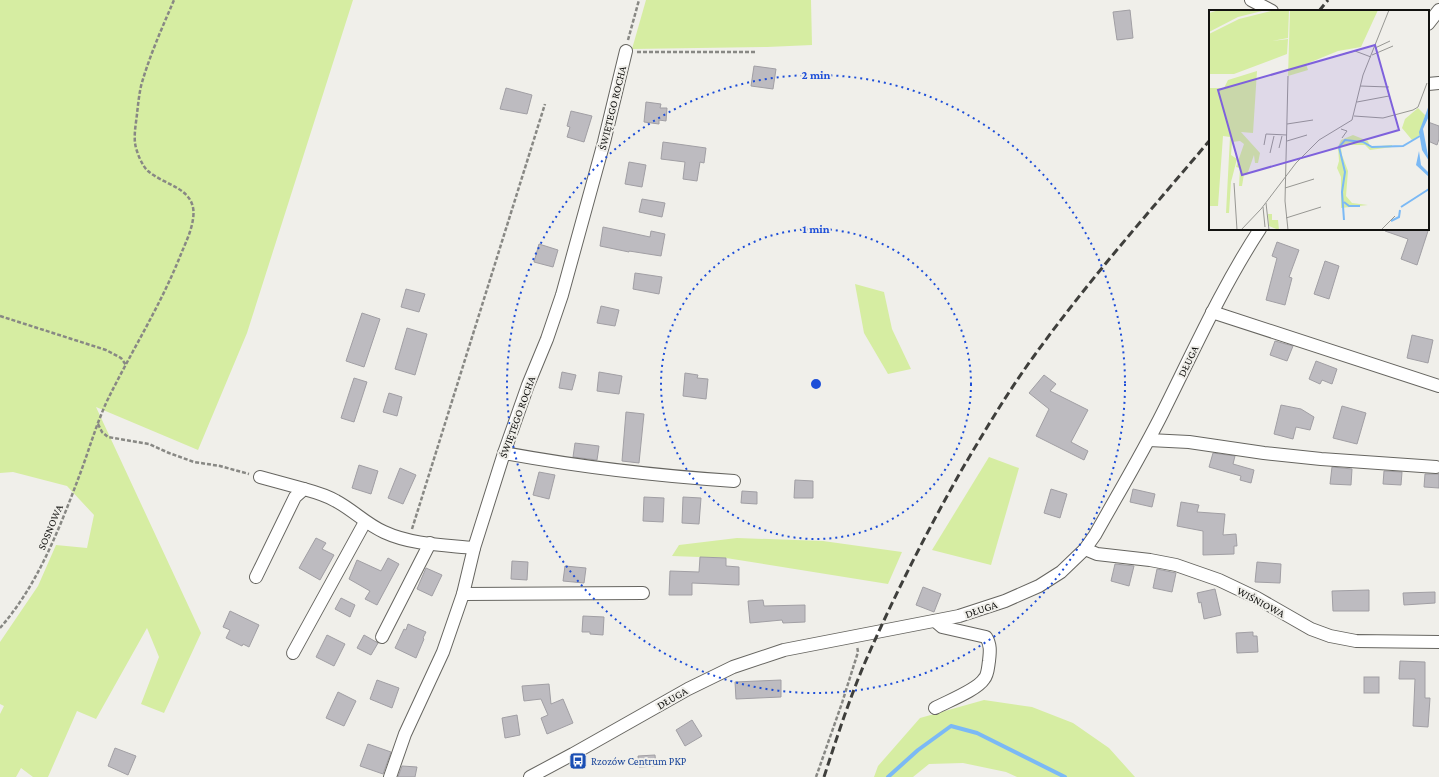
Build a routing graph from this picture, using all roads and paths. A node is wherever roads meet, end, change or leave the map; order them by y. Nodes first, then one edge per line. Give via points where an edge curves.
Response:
1 (174, 0) edge
2 (639, 0) edge
3 (1251, 0) edge
4 (1270, 10) edge
5 (1439, 10) edge
6 (1439, 22) edge
7 (1429, 23) edge
8 (1429, 24) edge
9 (626, 52) junction
10 (756, 52) dead end
11 (1439, 83) edge
12 (1429, 84) edge
13 (545, 104) dead end
14 (1259, 230) edge
15 (1212, 312) junction
16 (0, 316) edge
17 (126, 365) junction
18 (1439, 386) edge
19 (98, 424) junction
20 (1149, 440) junction
21 (504, 453) junction
22 (1436, 467) dead end
23 (260, 477) joint
24 (734, 481) dead end
25 (304, 489) junction
26 (365, 522) junction
27 (409, 540) junction
28 (430, 543) junction
29 (474, 548) junction
30 (1085, 549) junction
31 (256, 577) dead end
32 (643, 593) dead end
33 (463, 594) junction
34 (935, 621) junction
35 (0, 628) edge
36 (856, 636) junction
37 (382, 637) dead end
38 (1439, 642) edge
39 (293, 653) dead end
40 (935, 708) dead end
41 (390, 777) edge
42 (530, 777) edge
43 (816, 777) edge

1 - 17 path, SOSNOWA via 141,87 135,143 147,170 188,196 193,206 194,218 174,272
2 - 9 path
3 - 4 street
5 - 7 street
6 - 8 street
9 - 10 path
9 - 21 street, ŚWIĘTEGO ROCHA via 562,295
11 - 12 street
13 - 27 path
14 - 15 street, DŁUGA
15 - 18 street
15 - 20 street, DŁUGA
16 - 17 path via 106,350
17 - 19 path, SOSNOWA
19 - 23 path via 102,432 108,436 149,444 194,462
19 - 35 path, SOSNOWA via 46,557 28,589
20 - 22 street via 1189,442 1321,459
20 - 30 street, DŁUGA
21 - 24 street via 651,474
21 - 29 street, ŚWIĘTEGO ROCHA
23 - 25 street
25 - 26 street via 336,501
25 - 31 street via 294,497
26 - 27 street via 385,533
26 - 39 street
27 - 28 street
28 - 29 street
28 - 37 street
29 - 33 street, ŚWIĘTEGO ROCHA
30 - 34 street, DŁUGA via 1061,572 1039,586 1005,601
30 - 38 street, WIŚNIOWA via 1097,554 1176,565 1257,598 1311,629 1330,636 1356,641
32 - 33 street
33 - 41 street, ŚWIĘTEGO ROCHA via 440,659 405,734
34 - 36 street, DŁUGA
34 - 40 street via 942,627 986,637 990,643 985,679 977,686
36 - 42 street, DŁUGA via 784,650 733,667 693,686
36 - 43 path via 858,652

